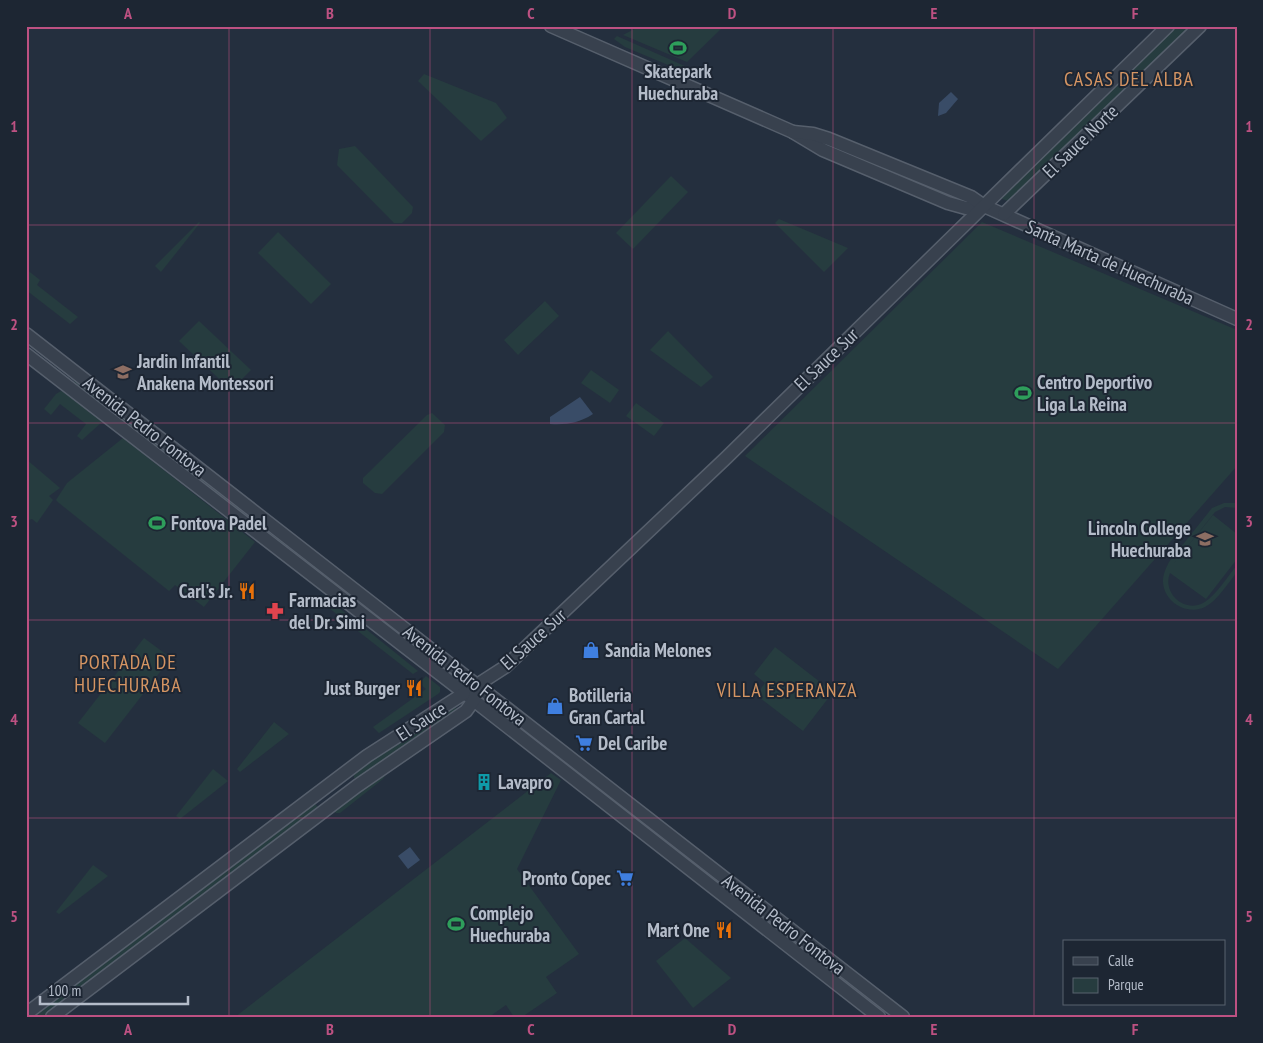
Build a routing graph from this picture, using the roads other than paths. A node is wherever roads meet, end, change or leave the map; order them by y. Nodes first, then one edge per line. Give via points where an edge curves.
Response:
1 (551, 26) edge
2 (1168, 26) edge
3 (1200, 26) edge
4 (1152, 42) junction
5 (1166, 58) junction
6 (984, 206) junction
7 (1004, 214) junction
8 (1237, 319) edge
9 (26, 334) edge
10 (26, 354) edge
11 (478, 685) junction
12 (469, 697) junction
13 (348, 771) junction
14 (357, 786) junction
15 (312, 797) junction
16 (320, 813) junction
17 (26, 1014) edge
18 (52, 1017) edge
19 (878, 1017) edge
20 (903, 1017) edge

1 - 6 street, Santa Marta de Huechuraba via 948,203 966,208
2 - 4 street, El Sauce Sur
3 - 5 street, El Sauce Norte
4 - 5 street via 1156,52
4 - 6 street, El Sauce Sur
5 - 7 street, El Sauce Norte
6 - 7 street, Santa Marta de Huechuraba
6 - 11 street, El Sauce Sur via 554,621 505,667
7 - 8 street, Santa Marta de Huechuraba
9 - 11 street, Avenida Pedro Fontova
10 - 12 street, Avenida Pedro Fontova
11 - 12 street, El Sauce
11 - 20 street, Avenida Pedro Fontova
12 - 13 street, El Sauce
12 - 14 street, El Sauce via 466,711
12 - 19 street, Avenida Pedro Fontova
13 - 14 street via 350,780
13 - 15 street, El Sauce
14 - 16 street, El Sauce
15 - 16 street via 319,804
15 - 17 street, El Sauce
16 - 18 street, El Sauce

